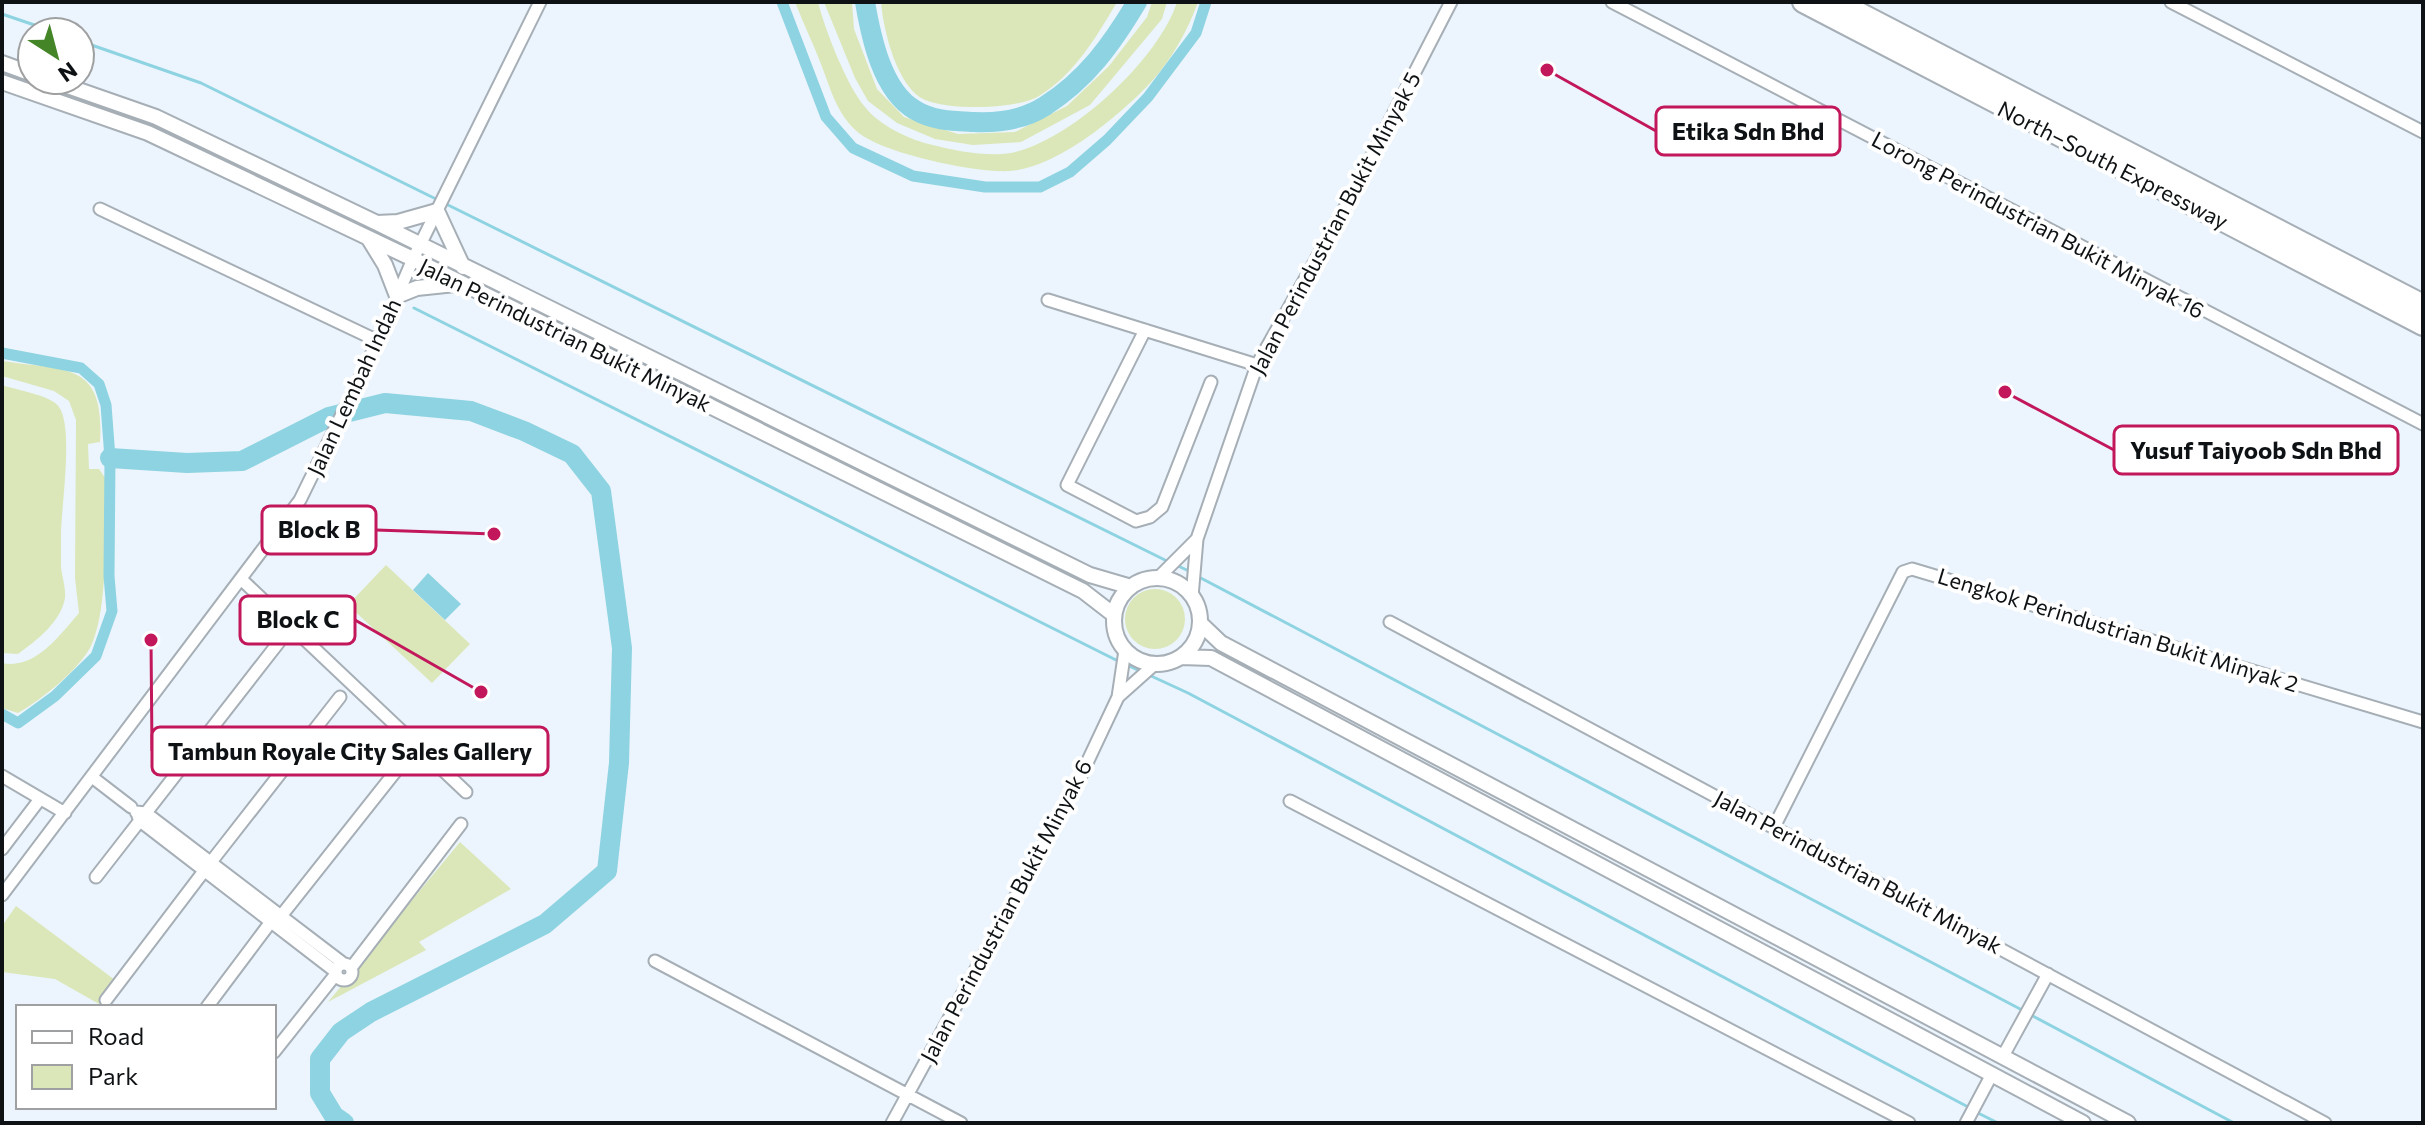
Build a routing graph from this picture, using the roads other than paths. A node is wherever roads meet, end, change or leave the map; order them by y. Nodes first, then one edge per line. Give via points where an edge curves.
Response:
1 (540, 2) edge
2 (1451, 2) edge
3 (1612, 2) edge
4 (1803, 2) edge
5 (1838, 2) edge
6 (2171, 2) edge
7 (2, 82) edge
8 (96, 96) edge
9 (2423, 132) edge
10 (440, 205) junction
11 (100, 209) dead end
12 (377, 223) junction
13 (368, 238) junction
14 (416, 253) junction
15 (463, 267) junction
16 (459, 284) junction
17 (397, 296) junction
18 (1048, 300) dead end
19 (2423, 305) edge
20 (2423, 325) edge
21 (1145, 330) junction
22 (378, 341) junction
23 (1257, 365) junction
24 (1211, 382) dead end
25 (2423, 424) edge
26 (1197, 539) junction
27 (1163, 574) junction
28 (241, 579) junction
29 (1131, 587) junction
30 (1193, 591) junction
31 (1114, 615) junction
32 (1390, 622) dead end
33 (1200, 623) junction
34 (279, 642) dead end
35 (1124, 655) junction
36 (1181, 657) junction
37 (1151, 668) junction
38 (340, 697) dead end
39 (1118, 697) junction
40 (2423, 722) edge
41 (403, 762) dead end
42 (2, 776) edge
43 (92, 777) junction
44 (466, 792) dead end
45 (40, 799) junction
46 (1290, 801) dead end
47 (131, 807) dead end
48 (65, 813) junction
49 (143, 817) junction
50 (461, 824) dead end
51 (1774, 827) junction
52 (2, 849) edge
53 (207, 866) junction
54 (96, 877) dead end
55 (2, 895) edge
56 (276, 919) junction
57 (655, 961) dead end
58 (341, 969) junction
59 (2045, 978) junction
60 (106, 1000) dead end
61 (209, 1005) edge
62 (276, 1050) edge
63 (2006, 1051) junction
64 (1989, 1081) junction
65 (906, 1095) junction
66 (892, 1123) edge
67 (961, 1123) edge
68 (1909, 1123) edge
69 (1966, 1123) edge
70 (2083, 1123) edge
71 (2128, 1123) edge
72 (2325, 1123) edge

1 - 10 street, Jalan Lembah Indah
2 - 23 street, Jalan Perindustrian Bukit Minyak 5
3 - 25 street, Lorong Perindustrian Bukit Minyak 16
4 - 20 highway, North–South Expressway
5 - 19 highway, North–South Expressway
6 - 9 street
7 - 13 main road, Jalan Perindustrian Bukit Minyak via 148,133
8 - 12 main road, Jalan Perindustrian Bukit Minyak via 156,117
10 - 12 main road via 398,222
10 - 14 street, Jalan Lembah Indah
10 - 15 main road
11 - 22 street
12 - 14 main road, Jalan Perindustrian Bukit Minyak
13 - 14 main road, Jalan Perindustrian Bukit Minyak
13 - 17 main road
14 - 15 main road, Jalan Perindustrian Bukit Minyak
14 - 16 main road, Jalan Perindustrian Bukit Minyak
14 - 17 street, Jalan Lembah Indah
15 - 29 main road, Jalan Perindustrian Bukit Minyak via 1090,575
16 - 17 main road
16 - 31 main road, Jalan Perindustrian Bukit Minyak via 1083,591
17 - 22 street, Jalan Lembah Indah
18 - 21 street
21 - 23 street
21 - 24 street via 1067,485 1136,521 1150,517 1171,489
22 - 28 street, Jalan Lembah Indah via 300,500
23 - 26 street, Jalan Perindustrian Bukit Minyak 5
26 - 27 street
26 - 30 street
27 - 29 main road
27 - 30 main road
28 - 43 street, Jalan Lembah Indah
28 - 44 street
29 - 31 main road
30 - 33 main road
31 - 35 main road
32 - 51 street, Jalan Perindustrian Bukit Minyak
33 - 36 main road
33 - 63 main road via 1221,643
34 - 49 street
35 - 37 main road
35 - 39 street
36 - 37 main road
36 - 64 main road via 1211,658
37 - 39 street
38 - 53 street
39 - 65 street, Jalan Perindustrian Bukit Minyak 6 via 1077,784
40 - 51 street, Lengkok Perindustrian Bukit Minyak 2 via 1912,569 1903,572 1896,585
41 - 56 street
42 - 45 street
43 - 47 street
43 - 48 street, Jalan Lembah Indah
45 - 48 street
45 - 52 street
46 - 68 street
48 - 55 street, Jalan Lembah Indah
49 - 53 street
49 - 54 street
50 - 58 street
51 - 59 street, Jalan Perindustrian Bukit Minyak
53 - 56 street
53 - 60 street
56 - 58 street
56 - 61 street
57 - 65 street
58 - 62 street
59 - 63 street
59 - 72 street, Jalan Perindustrian Bukit Minyak
63 - 71 main road
64 - 69 street
64 - 70 main road
65 - 66 street, Jalan Perindustrian Bukit Minyak 6
65 - 67 street

